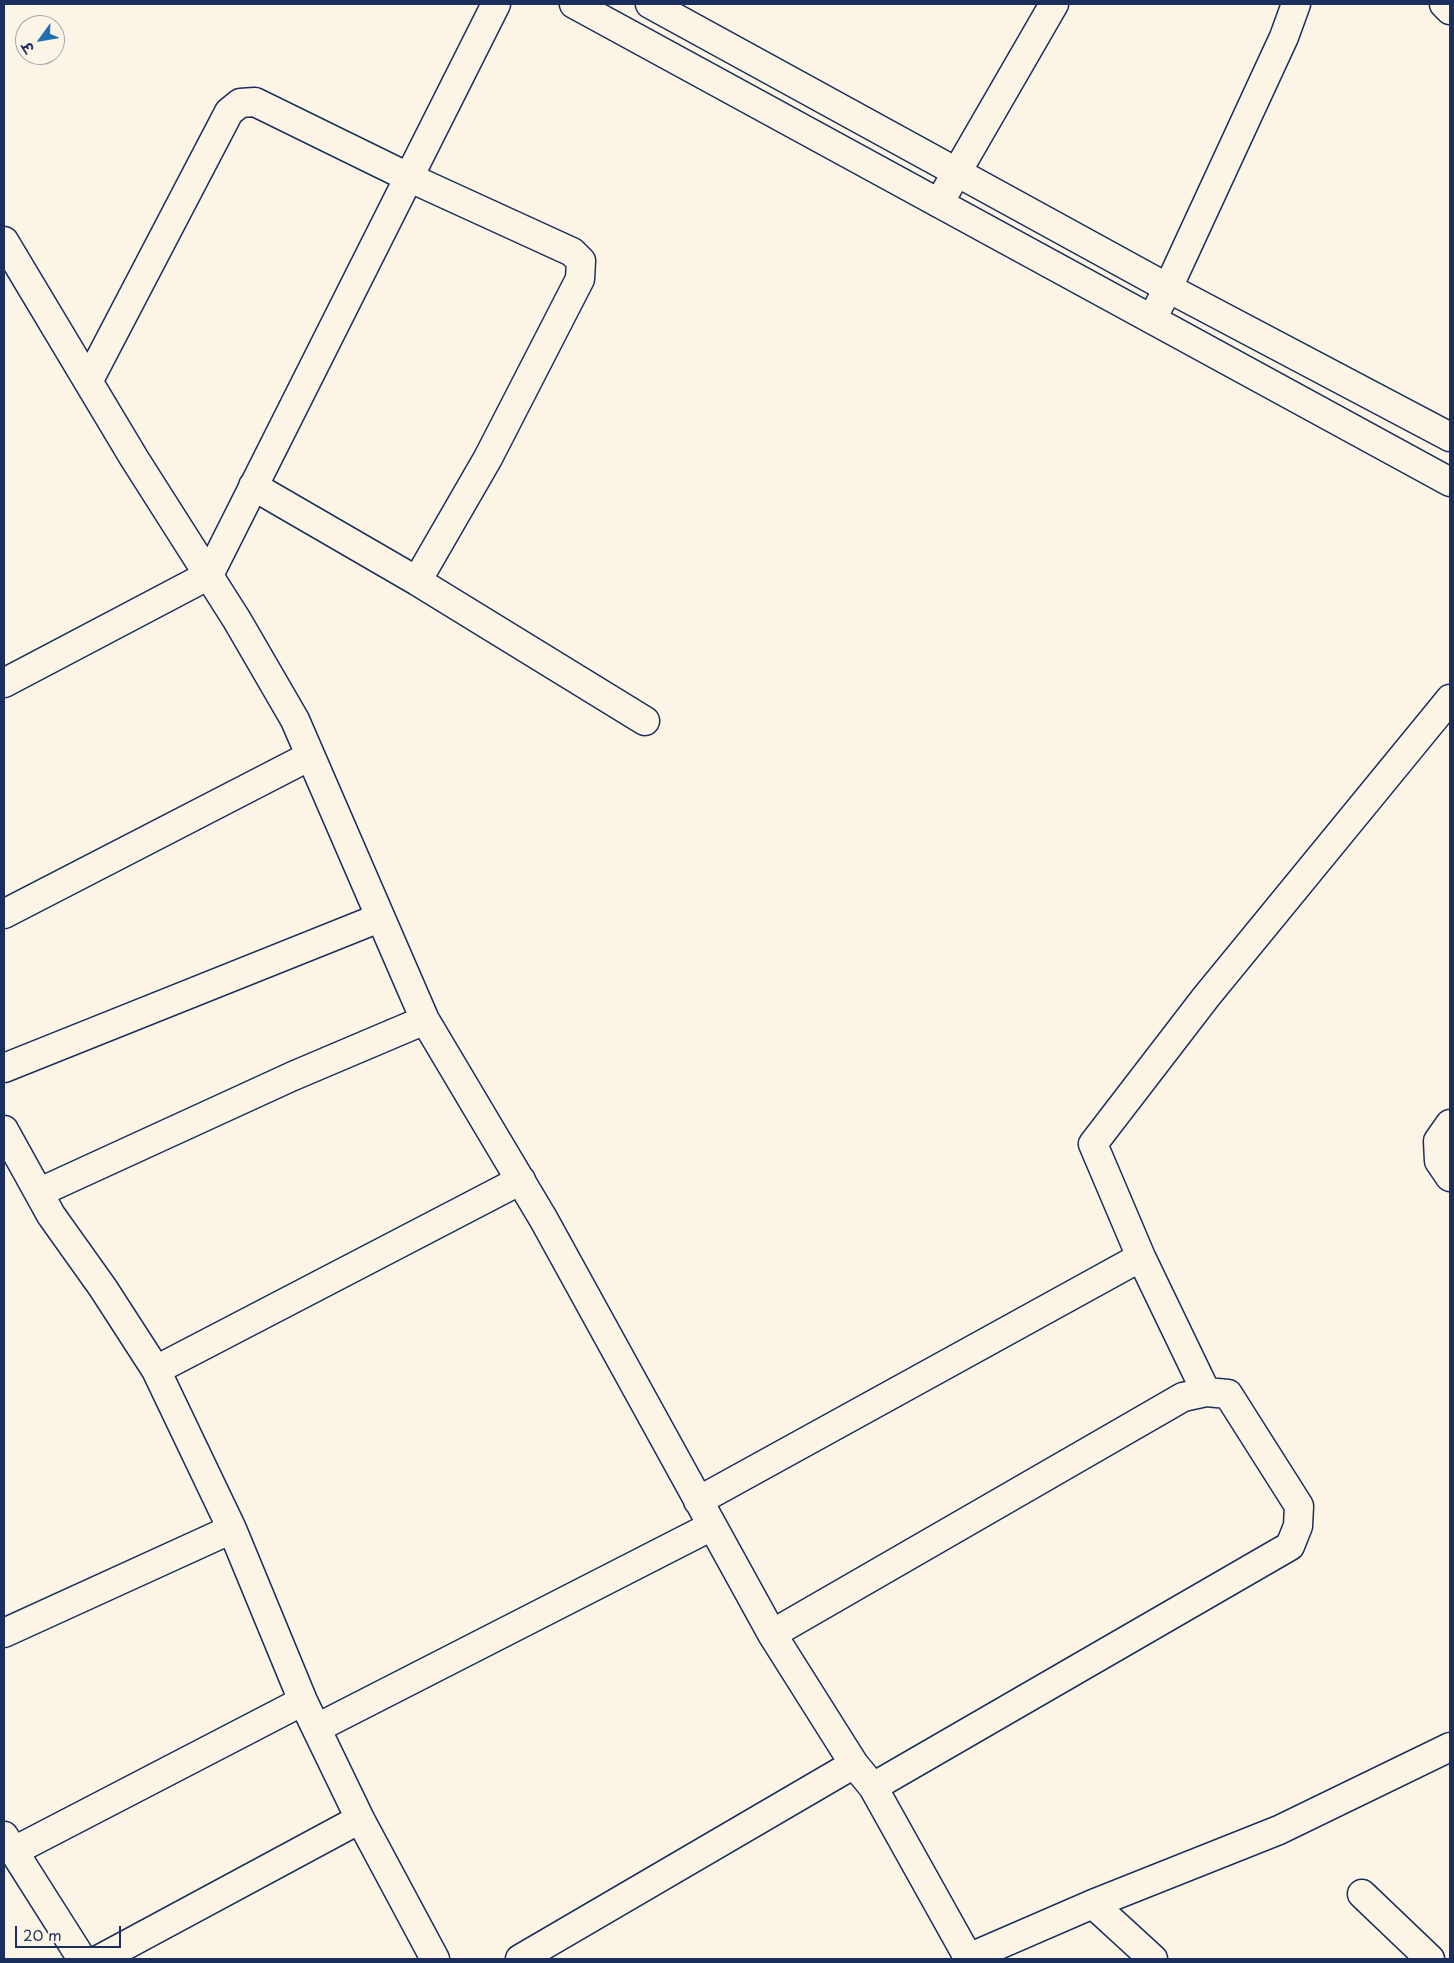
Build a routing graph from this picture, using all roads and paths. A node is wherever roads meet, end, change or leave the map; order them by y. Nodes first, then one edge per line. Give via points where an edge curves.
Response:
1 (496, 4) edge
2 (574, 4) edge
3 (650, 4) edge
4 (1054, 4) edge
5 (1296, 4) edge
6 (1444, 4) edge
7 (1450, 10) edge
8 (957, 172) junction
9 (408, 176) junction
10 (939, 203) junction
11 (4, 241) edge
12 (1168, 288) junction
13 (1152, 318) junction
14 (89, 380) junction
15 (1450, 437) edge
16 (1450, 482) edge
17 (253, 486) junction
18 (209, 575) junction
19 (417, 581) junction
20 (4, 683) edge
21 (1450, 699) edge
22 (645, 721) dead end
23 (310, 756) junction
24 (4, 914) edge
25 (379, 918) junction
26 (425, 1020) junction
27 (4, 1068) edge
28 (1450, 1124) edge
29 (4, 1130) edge
30 (1450, 1177) edge
31 (521, 1180) junction
32 (40, 1192) junction
33 (1141, 1257) junction
34 (156, 1370) junction
35 (1206, 1392) junction
36 (698, 1501) junction
37 (712, 1526) junction
38 (232, 1529) junction
39 (4, 1634) edge
40 (772, 1634) junction
41 (303, 1701) junction
42 (317, 1728) junction
43 (1450, 1747) edge
44 (854, 1764) junction
45 (873, 1787) junction
46 (360, 1819) junction
47 (9, 1844) edge
48 (1362, 1894) dead end
49 (1093, 1904) junction
50 (82, 1959) edge
51 (100, 1959) edge
52 (435, 1959) edge
53 (520, 1959) edge
54 (968, 1959) edge
55 (1153, 1959) edge
56 (1430, 1959) edge

1 - 9 main road
2 - 10 main road
3 - 8 main road
4 - 8 main road
5 - 12 main road via 1284,38
6 - 7 main road
8 - 10 main road
8 - 12 main road
9 - 14 main road via 255,102 240,103 229,112
9 - 17 main road
9 - 19 main road via 572,252 581,261 580,279 488,458
10 - 13 main road
11 - 14 main road
12 - 13 main road
12 - 15 main road
13 - 16 main road
14 - 18 main road via 134,458
17 - 18 main road
17 - 19 main road
18 - 20 main road
18 - 23 main road via 290,712
19 - 22 main road
21 - 33 main road via 1206,997 1093,1144
23 - 24 main road
23 - 25 main road
25 - 26 main road
25 - 27 main road
26 - 31 main road
26 - 32 main road via 292,1076
28 - 30 main road via 1438,1141 1439,1161
29 - 32 main road
31 - 34 main road
31 - 36 main road
32 - 34 main road via 51,1215
33 - 35 main road
33 - 36 main road
34 - 38 main road
35 - 40 main road via 1183,1397
35 - 45 main road via 1228,1394 1299,1506 1298,1526 1290,1546
36 - 37 main road
37 - 40 main road
37 - 42 main road
38 - 39 main road
38 - 41 main road
40 - 44 main road
41 - 42 main road
41 - 47 main road
42 - 46 main road
43 - 49 main road via 1278,1830
44 - 45 main road
44 - 53 main road
45 - 54 main road
46 - 51 main road
46 - 52 main road
47 - 50 main road
48 - 56 main road
49 - 54 main road
49 - 55 main road

